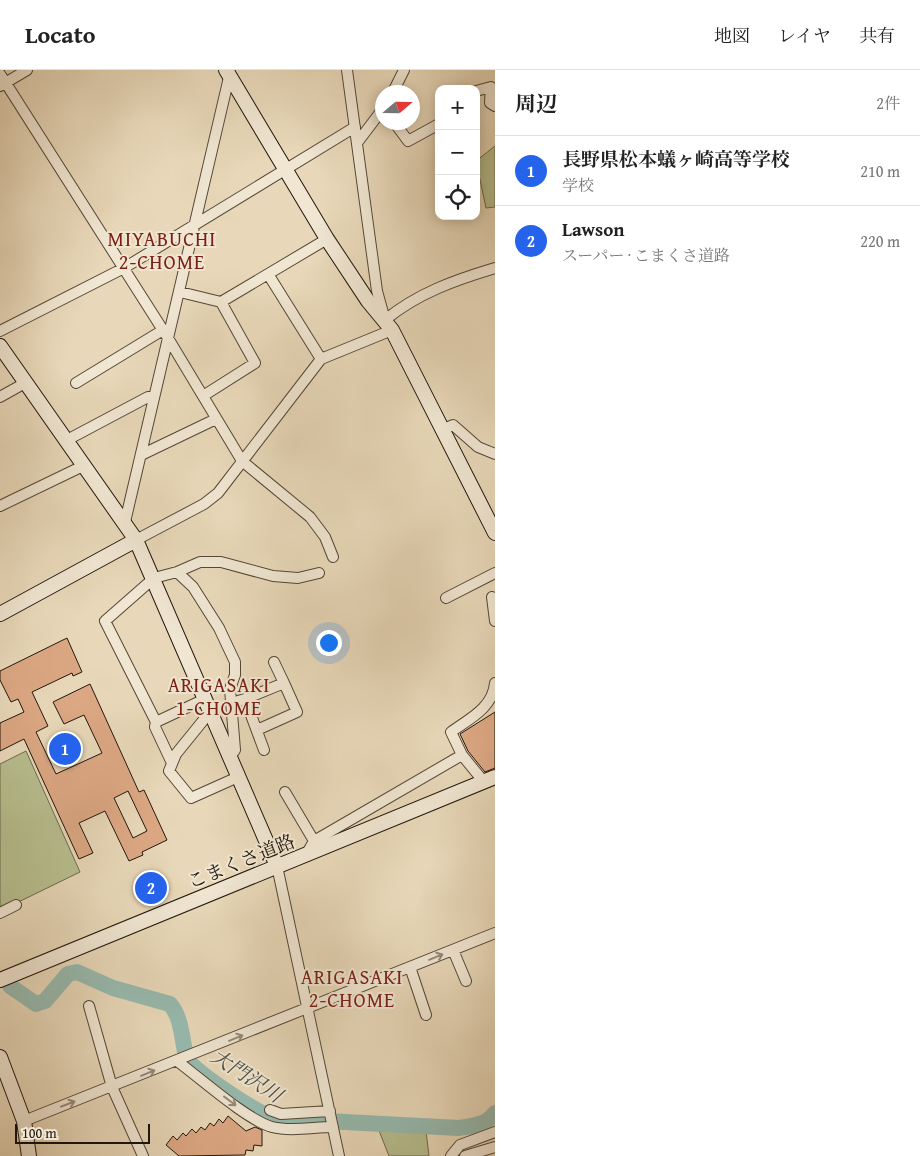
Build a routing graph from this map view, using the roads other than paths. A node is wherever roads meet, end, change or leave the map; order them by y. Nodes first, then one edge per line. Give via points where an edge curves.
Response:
1 (27, 70) edge
2 (347, 70) edge
3 (404, 70) edge
4 (229, 72) edge
5 (0, 74) edge
6 (3, 85) edge
7 (396, 85) edge
8 (480, 90) edge
9 (495, 106) edge
10 (375, 120) edge
11 (435, 126) edge
12 (355, 127) junction
13 (400, 130) edge
14 (356, 143) junction
15 (284, 168) junction
16 (196, 222) junction
17 (327, 238) junction
18 (124, 268) junction
19 (495, 268) edge
20 (268, 274) junction
21 (180, 292) junction
22 (221, 302) junction
23 (388, 325) junction
24 (0, 332) edge
25 (166, 334) junction
26 (0, 346) edge
27 (321, 360) junction
28 (25, 383) junction
29 (76, 383) dead end
30 (203, 396) junction
31 (0, 397) edge
32 (154, 397) junction
33 (216, 419) junction
34 (441, 430) junction
35 (67, 440) junction
36 (495, 454) edge
37 (140, 455) junction
38 (242, 461) junction
39 (86, 465) junction
40 (0, 506) edge
41 (125, 522) junction
42 (495, 533) edge
43 (136, 540) junction
44 (334, 557) dead end
45 (177, 572) junction
46 (495, 572) edge
47 (319, 573) dead end
48 (154, 578) junction
49 (492, 597) dead end
50 (446, 598) dead end
51 (0, 614) edge
52 (495, 620) edge
53 (274, 662) dead end
54 (284, 683) junction
55 (495, 683) edge
56 (205, 698) junction
57 (245, 699) junction
58 (232, 703) junction
59 (210, 712) junction
60 (156, 722) junction
61 (257, 730) junction
62 (264, 750) dead end
63 (462, 755) junction
64 (230, 757) junction
65 (171, 761) junction
66 (238, 778) junction
67 (492, 780) edge
68 (285, 792) dead end
69 (314, 840) junction
70 (306, 855) junction
71 (277, 866) junction
72 (16, 905) dead end
73 (0, 913) edge
74 (495, 933) edge
75 (454, 950) junction
76 (410, 968) junction
77 (0, 980) edge
78 (466, 981) dead end
79 (89, 1006) dead end
80 (308, 1008) junction
81 (426, 1015) dead end
82 (0, 1057) edge
83 (184, 1059) junction
84 (112, 1087) junction
85 (270, 1110) dead end
86 (332, 1119) junction
87 (24, 1121) junction
88 (495, 1132) edge
89 (495, 1147) edge
90 (28, 1156) edge
91 (143, 1156) edge
92 (339, 1156) edge
93 (451, 1156) edge
94 (465, 1156) edge

1 - 6 street
2 - 12 street
3 - 7 street
4 - 15 street
4 - 16 street
5 - 6 street
6 - 18 street
8 - 9 street via 491,87 490,103
10 - 14 street
11 - 13 street via 408,141
12 - 14 street
12 - 15 street
14 - 23 street via 377,291
15 - 16 street
15 - 17 street
16 - 18 street
16 - 21 street
17 - 20 street
17 - 23 street
18 - 24 street
18 - 25 street
19 - 23 street via 438,287 398,309
20 - 22 street
20 - 27 street
21 - 22 street
21 - 25 street
22 - 30 street via 255,363
23 - 27 street
23 - 34 street
25 - 29 street
25 - 30 street
25 - 32 street
26 - 28 street
27 - 38 street
28 - 31 street
28 - 35 street
30 - 33 street
32 - 35 street via 148,397
32 - 37 street
33 - 37 street
33 - 38 street
34 - 36 street via 453,425 478,447
34 - 42 street
35 - 39 street
37 - 41 street
38 - 43 street via 218,493 204,504
38 - 44 street via 310,517 326,537
39 - 40 street
39 - 41 street
41 - 43 street
43 - 48 street
43 - 51 street
45 - 47 street via 210,560 274,576 298,578
45 - 48 street
45 - 58 street via 193,587 219,628 235,662 230,689
46 - 50 street
48 - 56 street
48 - 60 street via 105,621
49 - 52 street
53 - 54 street
54 - 57 street
54 - 61 street via 297,712
55 - 63 street via 486,707 451,732
56 - 59 street
56 - 60 street
57 - 58 street
57 - 61 street
58 - 64 street via 235,750
59 - 64 street
59 - 65 street
60 - 65 street via 154,727
61 - 62 street
63 - 67 street
63 - 69 street
64 - 66 street
65 - 66 street via 169,771 191,798
66 - 71 street
67 - 70 street, こまくさ道路
68 - 69 street
69 - 70 street
70 - 71 street, こまくさ道路
71 - 77 street, こまくさ道路
71 - 80 street
72 - 73 street
74 - 75 street
76 -> 75 street
75 - 78 street
76 - 80 street
76 - 81 street
79 - 84 street
83 -> 80 street
80 - 86 street
82 - 87 street
84 -> 83 street
83 -> 86 street via 264,1124 288,1128
87 -> 84 street
84 - 91 street
85 - 86 street
86 - 92 street
87 - 90 street
88 - 93 street via 460,1145
89 - 94 street

